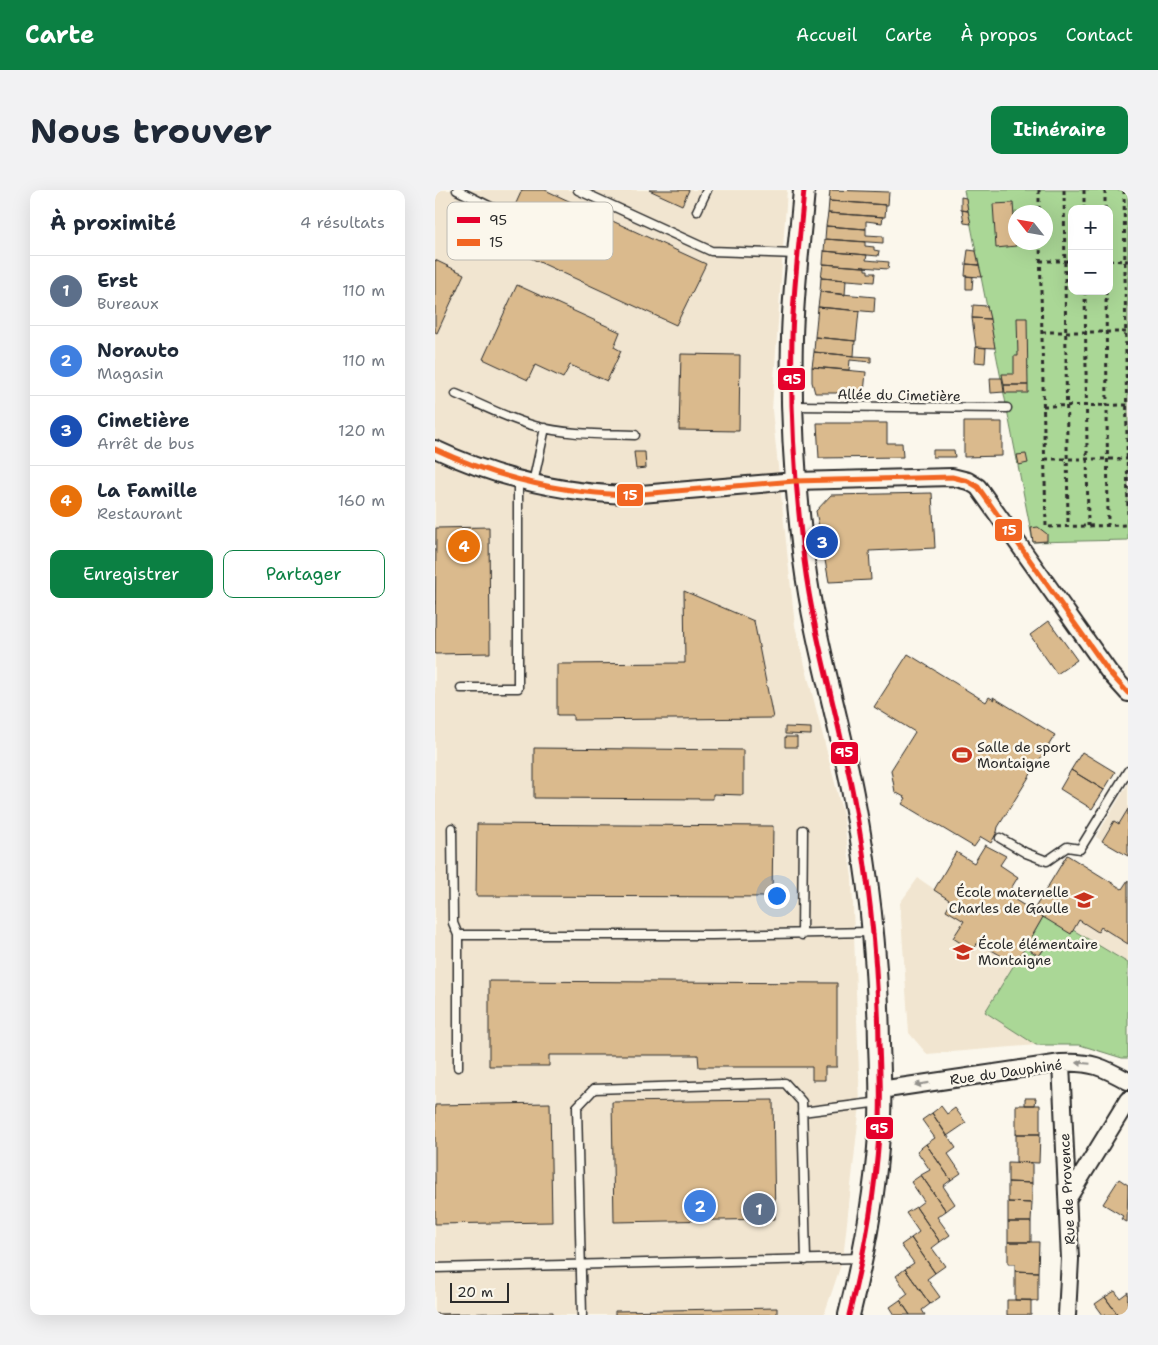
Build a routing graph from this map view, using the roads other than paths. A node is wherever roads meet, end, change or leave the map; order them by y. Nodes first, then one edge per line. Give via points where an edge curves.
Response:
1 (457, 190) edge
2 (579, 190) edge
3 (707, 190) edge
4 (804, 190) edge
5 (481, 202) edge
6 (605, 202) edge
7 (613, 206) edge
8 (697, 210) dead end
9 (798, 254) junction
10 (456, 394) dead end
11 (791, 406) junction
12 (1007, 408) dead end
13 (545, 428) junction
14 (635, 435) dead end
15 (435, 449) edge
16 (795, 481) junction
17 (525, 482) junction
18 (461, 688) dead end
19 (1128, 693) edge
20 (1128, 771) edge
21 (452, 828) dead end
22 (803, 830) dead end
23 (1000, 838) dead end
24 (873, 932) junction
25 (458, 935) junction
26 (802, 935) junction
27 (1061, 1063) junction
28 (458, 1067) dead end
29 (1128, 1081) edge
30 (880, 1096) junction
31 (1128, 1100) edge
32 (802, 1112) junction
33 (1069, 1198) junction
34 (863, 1258) junction
35 (806, 1260) junction
36 (581, 1265) junction
37 (435, 1268) edge
38 (582, 1315) edge
39 (849, 1315) edge
40 (1067, 1315) edge

1 - 5 lane
2 - 6 lane
3 - 8 lane
4 - 9 street
7 - 9 lane via 711,251
9 - 11 street
10 - 13 lane via 507,417
11 - 12 lane, Allée du Cimetière
11 - 16 street
13 - 14 lane via 583,434
13 - 17 lane
15 - 17 street
16 - 17 street via 629,495 592,493
16 - 19 street via 952,477 978,487 1109,672
16 - 24 street via 814,622 853,793
17 - 18 lane via 518,688
20 - 23 lane via 1080,849 1067,847 1047,861
21 - 25 lane via 453,923
22 - 26 lane
24 - 26 lane
24 - 30 street via 878,980
25 - 26 lane
25 - 28 lane
29 -> 27 street, Rue du Dauphiné via 1092,1064
27 -> 30 street, Rue du Dauphiné
27 - 33 street, Rue de Provence
30 - 32 lane
30 - 34 street via 877,1162
31 - 33 street
32 - 35 lane
32 - 36 lane via 802,1102 785,1083 594,1089 577,1107
33 - 40 street, Rue de Provence
34 - 35 lane
34 - 39 street
35 - 36 lane
36 - 37 lane
36 - 38 lane

